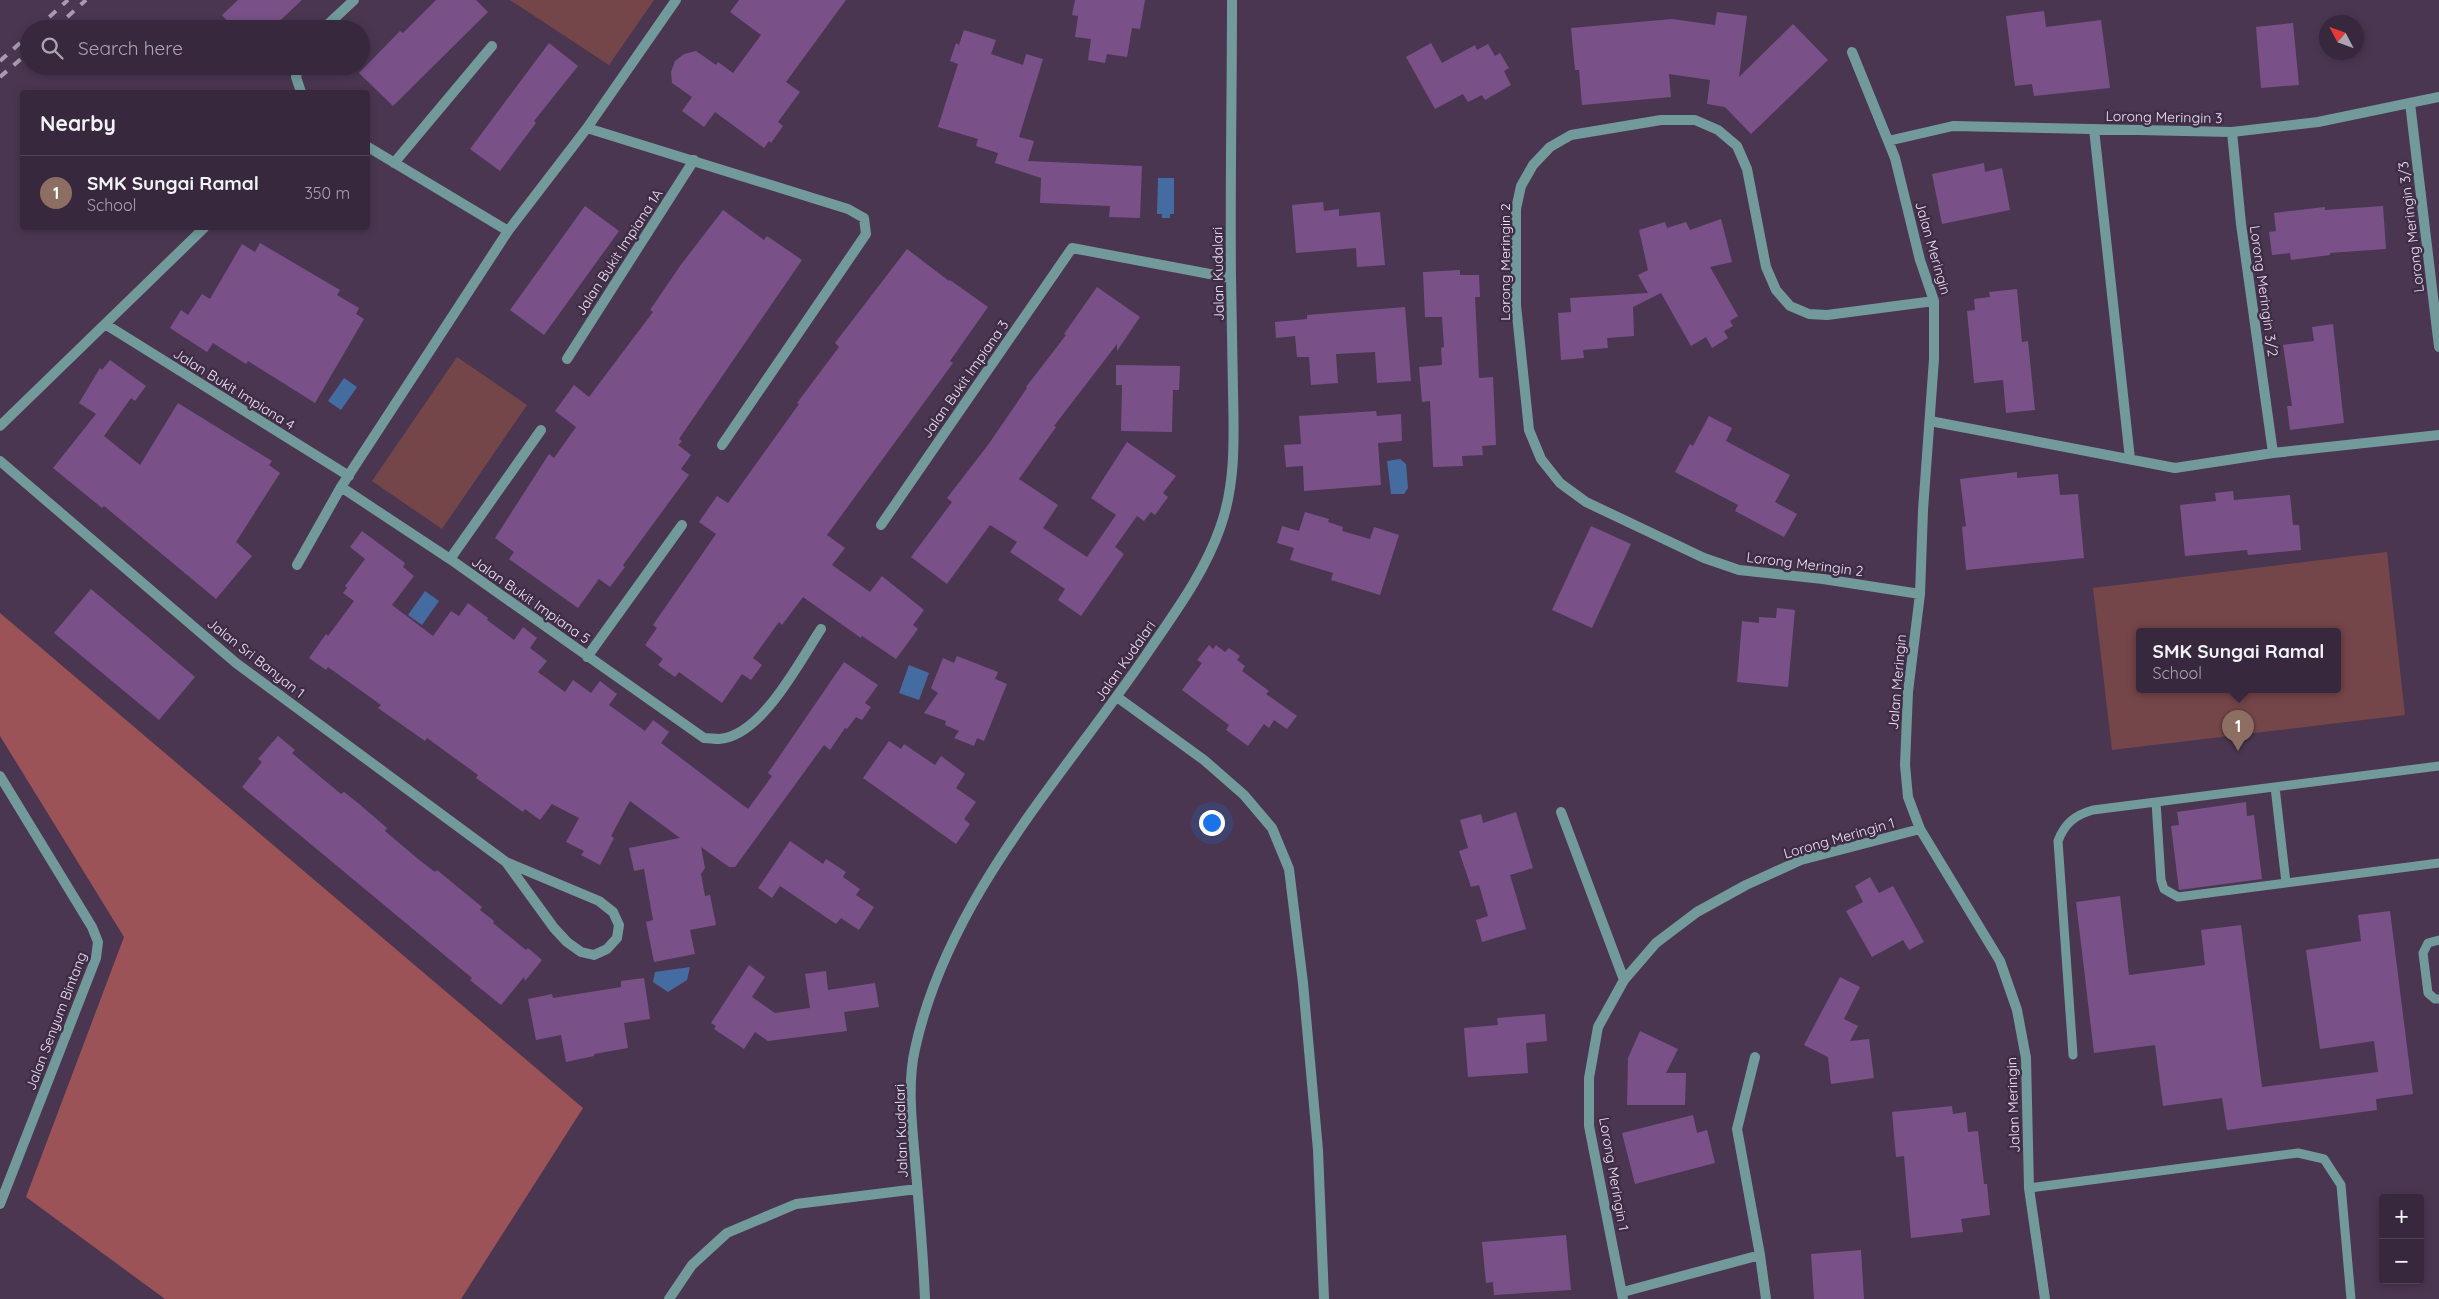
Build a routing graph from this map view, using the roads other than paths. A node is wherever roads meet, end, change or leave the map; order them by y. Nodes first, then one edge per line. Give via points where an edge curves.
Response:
1 (354, 0) edge
2 (676, 0) edge
3 (1232, 0) edge
4 (333, 20) edge
5 (492, 46) dead end
6 (1852, 52) dead end
7 (297, 75) edge
8 (300, 90) edge
9 (2439, 97) edge
10 (2410, 103) junction
11 (587, 128) junction
12 (2094, 129) junction
13 (2232, 132) junction
14 (1888, 141) junction
15 (370, 148) edge
16 (694, 160) junction
17 (394, 163) junction
18 (202, 230) edge
19 (508, 231) junction
20 (1231, 278) junction
21 (1934, 301) junction
22 (105, 324) junction
23 (2439, 348) edge
24 (567, 359) dead end
25 (1930, 421) junction
26 (0, 426) edge
27 (541, 430) dead end
28 (2439, 435) edge
29 (722, 445) dead end
30 (2273, 454) junction
31 (2130, 460) junction
32 (0, 461) edge
33 (349, 476) junction
34 (341, 487) junction
35 (682, 525) dead end
36 (881, 525) dead end
37 (450, 559) junction
38 (297, 565) dead end
39 (1920, 594) junction
40 (821, 629) dead end
41 (587, 657) junction
42 (1117, 697) junction
43 (2439, 766) edge
44 (0, 776) edge
45 (2275, 787) junction
46 (2156, 802) junction
47 (1561, 812) dead end
48 (1920, 829) junction
49 (506, 862) junction
50 (2439, 863) edge
51 (2286, 883) junction
52 (2439, 940) edge
53 (1624, 980) junction
54 (2439, 999) edge
55 (2073, 1055) dead end
56 (1755, 1057) dead end
57 (2029, 1188) junction
58 (917, 1189) junction
59 (0, 1204) edge
60 (1760, 1255) junction
61 (1623, 1295) edge
62 (669, 1299) edge
63 (925, 1299) edge
64 (1324, 1299) edge
65 (1766, 1299) edge
66 (2045, 1299) edge
67 (2352, 1299) edge

1 - 4 street
2 - 11 street
3 - 20 street, Jalan Kudalari
5 - 17 street
6 - 14 street, Jalan Meringin
7 - 8 street
9 - 10 street, Lorong Meringin 3
10 - 13 street, Lorong Meringin 3 via 2318,122
10 - 23 street, Lorong Meringin 3/3
11 - 16 street
11 - 19 street
12 - 13 street, Lorong Meringin 3
12 - 14 street, Lorong Meringin 3 via 1953,126
12 - 31 street
13 - 30 street, Lorong Meringin 3/2 via 2241,224
14 - 21 street, Jalan Meringin
15 - 17 street
16 - 24 street, Jalan Bukit Impiana 1A
16 - 29 street via 848,209 864,218 866,234
17 - 19 street
18 - 22 street
19 - 33 street
20 - 36 street, Jalan Bukit Impiana 3 via 1072,248
20 - 42 street, Jalan Kudalari via 1234,444 1230,491 1220,529 1202,567 1170,620
21 - 25 street, Jalan Meringin
21 - 39 street, Lorong Meringin 2 via 1827,315 1808,314 1790,306 1776,290 1766,267 1747,169 1737,146 1718,130 1695,120 1661,120 1571,135 1538,159 1521,186 1516,209 1516,305 1529,430 1541,458 1560,483 1586,502 1704,558 1740,570
22 - 26 street
22 - 33 street, Jalan Bukit Impiana 4
25 - 31 street
25 - 39 street, Jalan Meringin
27 - 37 street
28 - 30 street
30 - 31 street via 2175,468
32 - 49 street, Jalan Sri Banyan 1 via 236,663
33 - 34 street
34 - 37 street, Jalan Bukit Impiana 5
34 - 38 street
35 - 41 street
37 - 41 street, Jalan Bukit Impiana 5
39 - 48 street, Jalan Meringin via 1908,692 1905,766 1908,797
40 - 41 street, Jalan Bukit Impiana 5 via 760,716 747,728 720,739 704,738
42 - 58 street, Jalan Kudalari via 986,882 953,939 929,996 914,1062 911,1108
42 - 64 street via 1204,760 1244,795 1272,828 1289,869 1318,1150
43 - 45 lane
44 - 59 street, Jalan Senyum Bintang via 98,942 96,958
45 - 46 lane
45 - 51 lane
46 - 51 lane via 2161,880 2171,895 2178,897
46 - 55 lane via 2080,814 2069,821 2058,841
47 - 53 street
48 - 53 street, Lorong Meringin 1 via 1801,860 1746,885 1697,912 1656,943
48 - 57 street, Jalan Meringin via 2000,961 2017,1010 2026,1058
49 - 49 street, Jalan Sri Banyan 1 via 599,901 613,912 619,925 617,938 607,949 594,955 581,952 554,928
50 - 51 lane
52 - 54 lane via 2428,943 2423,953 2428,993
53 - 61 street, Lorong Meringin 1 via 1598,1027 1588,1078 1589,1126
56 - 60 street via 1736,1129
57 - 66 street, Jalan Meringin
57 - 67 lane via 2298,1153 2324,1159 2341,1185
58 - 62 street via 796,1204 727,1233 692,1265
58 - 63 street, Jalan Kudalari
60 - 61 street
60 - 65 street

